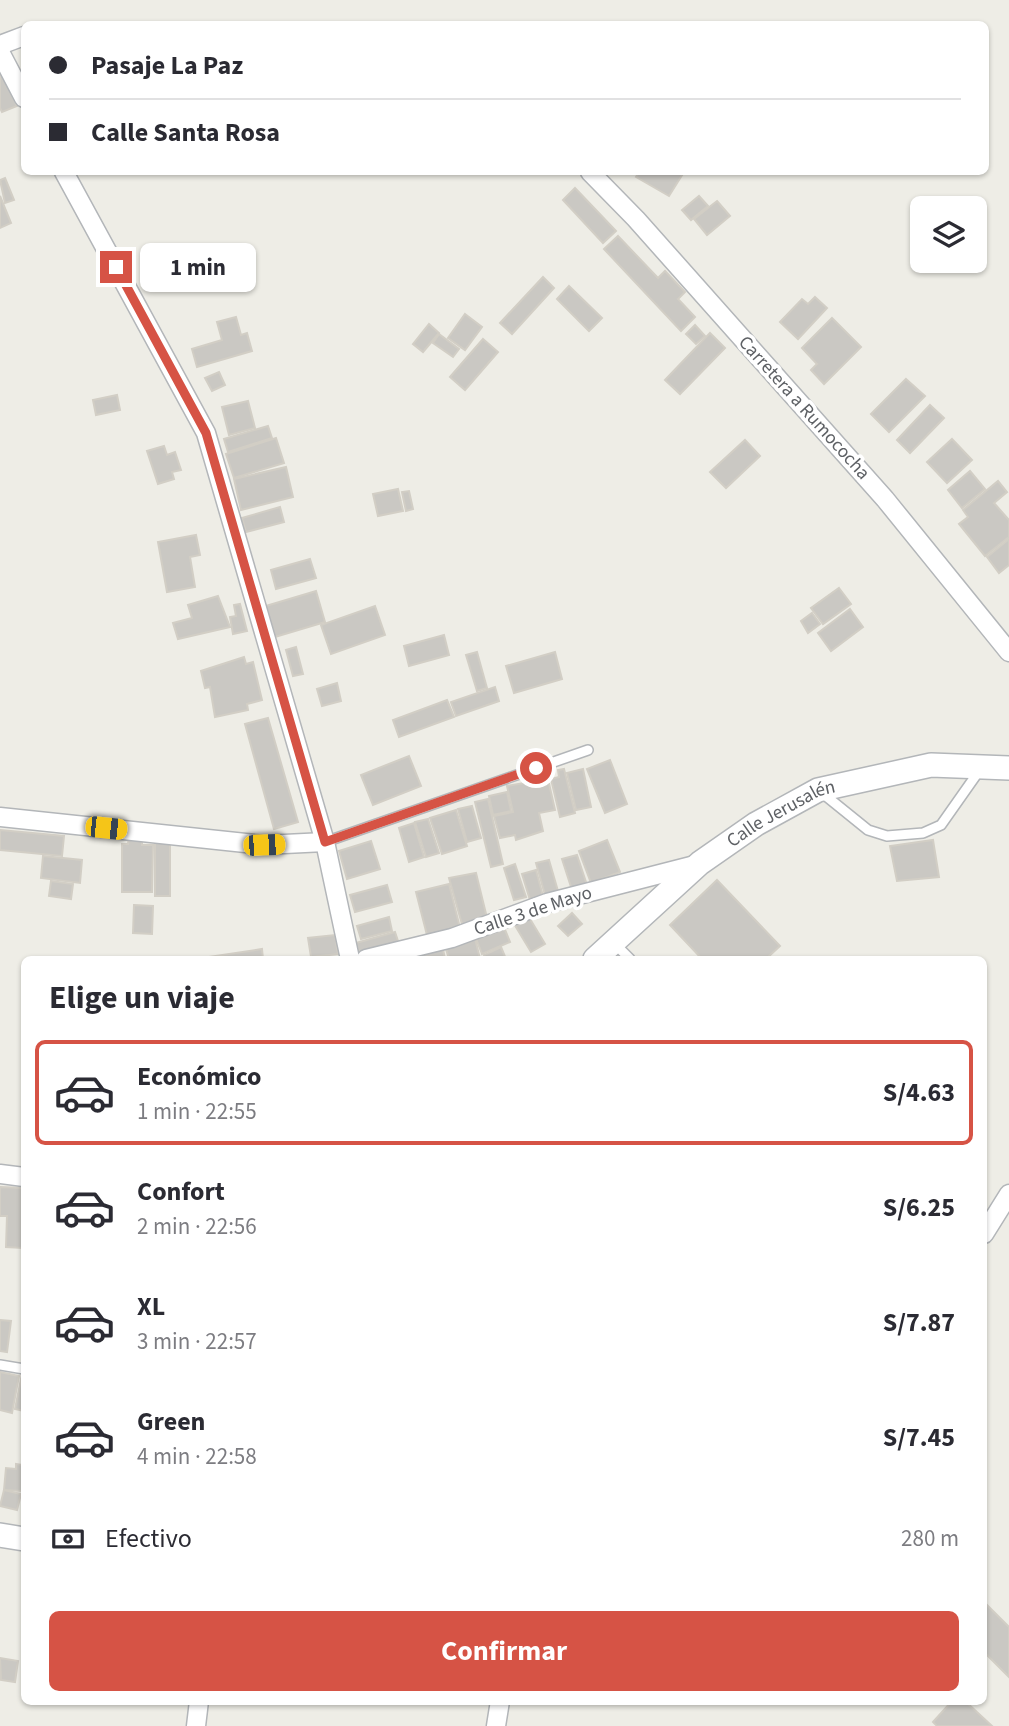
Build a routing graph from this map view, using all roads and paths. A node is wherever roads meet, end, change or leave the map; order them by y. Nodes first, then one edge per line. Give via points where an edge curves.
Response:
1 (21, 37) edge
2 (0, 45) edge
3 (0, 52) edge
4 (21, 92) edge
5 (66, 175) edge
6 (593, 175) edge
7 (1009, 652) edge
8 (588, 750) dead end
9 (982, 766) junction
10 (1009, 768) edge
11 (818, 790) junction
12 (0, 817) edge
13 (325, 842) junction
14 (700, 863) junction
15 (613, 942) junction
16 (349, 956) edge
17 (378, 956) edge
18 (598, 956) edge
19 (627, 956) edge
20 (0, 1174) edge
21 (21, 1177) edge
22 (1009, 1194) edge
23 (987, 1229) edge
24 (0, 1365) edge
25 (21, 1368) edge
26 (0, 1535) edge
27 (21, 1538) edge
28 (199, 1705) edge
29 (499, 1705) edge
30 (199, 1726) edge
31 (496, 1726) edge

1 - 2 street
3 - 4 street
5 - 13 street via 206,433
6 - 7 street, Carretera a Rumococha via 885,499
8 - 13 lane
9 - 10 street, Calle Jerusalén
9 - 11 street, Calle Jerusalén via 931,765
9 - 11 lane via 941,825 923,833 887,836 867,830
11 - 14 street, Calle Jerusalén via 756,824
12 - 13 street via 264,845
13 - 16 street
14 - 15 street, Calle Jerusalén
14 - 17 street, Calle 3 de Mayo via 547,903 452,938
15 - 18 street, Calle Jerusalén
15 - 19 lane
20 - 21 street
22 - 23 street
24 - 25 lane
26 - 27 street
28 - 30 street
29 - 31 street

